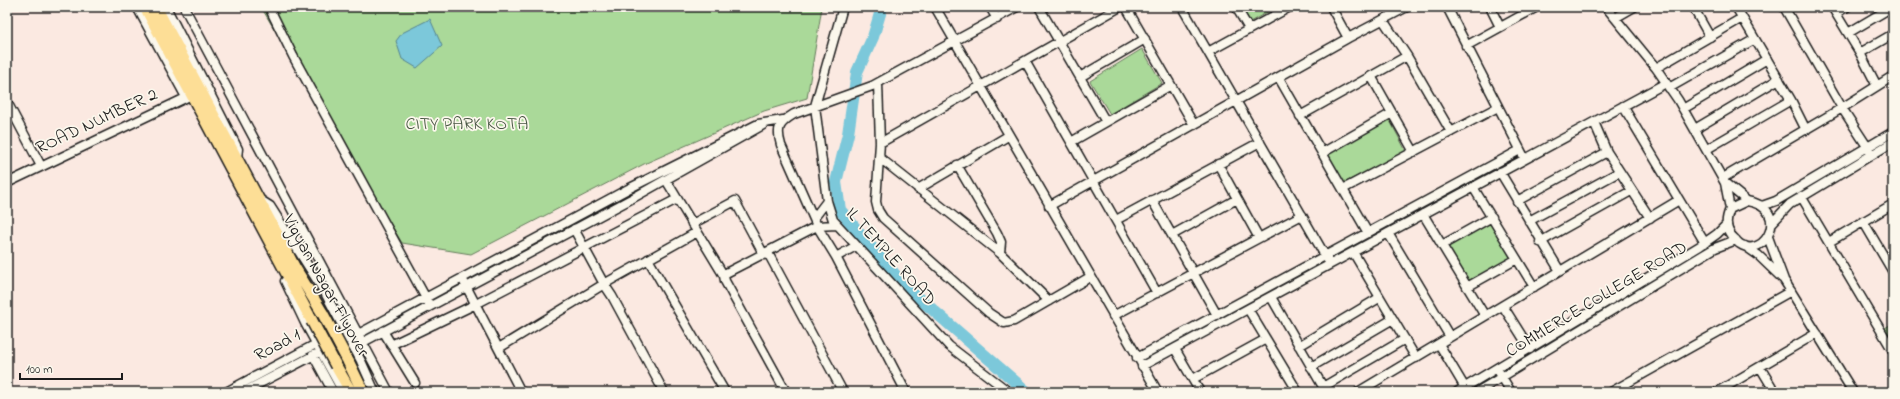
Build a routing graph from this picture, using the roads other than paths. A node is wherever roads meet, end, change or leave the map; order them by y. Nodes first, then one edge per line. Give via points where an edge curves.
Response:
1 (137, 7) edge
2 (145, 7) edge
3 (156, 7) edge
4 (166, 7) edge
5 (184, 7) edge
6 (269, 7) edge
7 (843, 7) edge
8 (935, 7) edge
9 (990, 7) edge
10 (1017, 7) edge
11 (1039, 7) edge
12 (1120, 7) edge
13 (1126, 7) edge
14 (1182, 7) edge
15 (1236, 7) edge
16 (1290, 7) edge
17 (1330, 7) edge
18 (1407, 7) edge
19 (1447, 7) edge
20 (1490, 7) edge
21 (1606, 7) edge
22 (1634, 7) edge
23 (1692, 7) edge
24 (1736, 7) edge
25 (1784, 7) edge
26 (1846, 7) edge
27 (1892, 7) edge
28 (1531, 8) edge
29 (1278, 10) edge
30 (1834, 10) edge
31 (1615, 18) junction
32 (1742, 18) junction
33 (997, 19) junction
34 (1384, 20) junction
35 (1500, 27) junction
36 (1249, 29) junction
37 (1848, 33) junction
38 (1893, 34) edge
39 (1710, 37) junction
40 (1348, 38) junction
41 (1145, 39) junction
42 (1755, 39) junction
43 (954, 42) junction
44 (1060, 42) junction
45 (1466, 46) junction
46 (174, 50) junction
47 (1208, 52) junction
48 (1860, 53) junction
49 (1407, 56) junction
50 (1767, 59) junction
51 (1025, 61) junction
52 (1656, 68) junction
53 (1080, 76) junction
54 (1371, 76) junction
55 (1893, 76) edge
56 (1279, 78) junction
57 (1779, 80) junction
58 (875, 84) junction
59 (1171, 85) junction
60 (1668, 85) junction
61 (1877, 86) junction
62 (980, 87) junction
63 (193, 94) junction
64 (1791, 100) junction
65 (7, 102) edge
66 (1236, 102) junction
67 (816, 106) junction
68 (1623, 106) junction
69 (1498, 107) junction
70 (1842, 108) junction
71 (1683, 109) junction
72 (1392, 113) junction
73 (1300, 116) junction
74 (783, 120) junction
75 (1106, 122) junction
76 (1594, 122) junction
77 (765, 123) junction
78 (1194, 125) junction
79 (1695, 129) junction
80 (1806, 130) junction
81 (1451, 132) junction
82 (1893, 132) edge
83 (1008, 136) junction
84 (1071, 142) junction
85 (1260, 142) junction
86 (1893, 142) edge
87 (880, 143) junction
88 (1867, 147) junction
89 (1707, 149) junction
90 (1520, 150) junction
91 (1414, 152) junction
92 (1607, 152) junction
93 (1322, 153) junction
94 (1872, 154) junction
95 (237, 158) junction
96 (880, 158) junction
97 (1525, 159) junction
98 (1218, 164) junction
99 (956, 165) junction
100 (41, 166) junction
101 (1500, 172) junction
102 (1619, 172) junction
103 (666, 180) junction
104 (1724, 180) junction
105 (1094, 181) junction
106 (7, 183) edge
107 (1474, 187) junction
108 (918, 189) junction
109 (1343, 189) junction
110 (1631, 191) junction
111 (1801, 196) junction
112 (257, 197) junction
113 (677, 199) junction
114 (1152, 200) junction
115 (1237, 200) junction
116 (1679, 200) junction
117 (827, 201) junction
118 (1517, 201) junction
119 (1747, 201) junction
120 (1893, 204) edge
121 (1049, 206) junction
122 (1762, 206) junction
123 (1730, 209) junction
124 (254, 210) junction
125 (1423, 214) junction
126 (1302, 215) junction
127 (1492, 217) junction
128 (1650, 218) junction
129 (1116, 220) junction
130 (1529, 221) junction
131 (816, 222) junction
132 (1863, 222) junction
133 (1772, 223) junction
134 (692, 224) junction
135 (1726, 224) junction
136 (836, 225) junction
137 (574, 229) junction
138 (697, 232) junction
139 (1368, 233) junction
140 (1388, 233) junction
141 (1172, 235) junction
142 (1768, 237) junction
143 (1259, 238) junction
144 (1736, 240) junction
145 (1540, 242) junction
146 (1829, 242) junction
147 (1705, 243) junction
148 (1442, 245) junction
149 (856, 246) junction
150 (1745, 246) junction
151 (584, 247) junction
152 (1353, 252) junction
153 (1000, 253) junction
154 (766, 254) junction
155 (1326, 256) junction
156 (836, 257) junction
157 (648, 259) junction
158 (1517, 259) junction
159 (1330, 264) junction
160 (1560, 272) junction
161 (1893, 272) edge
162 (1193, 273) junction
163 (724, 276) junction
164 (1090, 277) junction
165 (462, 278) junction
166 (1784, 280) junction
167 (604, 284) junction
168 (467, 287) junction
169 (1467, 287) junction
170 (1534, 287) junction
171 (1791, 291) junction
172 (1157, 293) junction
173 (1271, 297) junction
174 (426, 298) junction
175 (1379, 298) junction
176 (1049, 301) junction
177 (476, 304) junction
178 (430, 306) junction
179 (1503, 306) junction
180 (1248, 309) junction
181 (1217, 315) junction
182 (1113, 316) junction
183 (1485, 316) junction
184 (1393, 319) junction
185 (383, 331) junction
186 (1817, 333) junction
187 (358, 334) junction
188 (1450, 337) junction
189 (349, 339) junction
190 (1266, 339) junction
191 (1405, 339) junction
192 (362, 342) junction
193 (316, 344) junction
194 (1439, 344) junction
195 (391, 345) junction
196 (1299, 346) junction
197 (354, 347) junction
198 (499, 348) junction
199 (1175, 349) junction
200 (1530, 349) junction
201 (1893, 351) edge
202 (317, 354) junction
203 (1137, 358) junction
204 (1416, 358) junction
205 (1142, 366) junction
206 (1311, 367) junction
207 (1760, 367) junction
208 (1497, 369) junction
209 (1502, 377) junction
210 (1193, 379) junction
211 (415, 383) dead end
212 (1324, 390) edge
213 (1466, 390) edge
214 (661, 391) edge
215 (1296, 391) edge
216 (226, 392) edge
217 (243, 392) edge
218 (333, 392) edge
219 (343, 392) edge
220 (350, 392) edge
221 (364, 392) edge
222 (375, 392) edge
223 (389, 392) edge
224 (521, 392) edge
225 (725, 392) edge
226 (786, 392) edge
227 (843, 392) edge
228 (906, 392) edge
229 (1009, 392) edge
230 (1158, 392) edge
231 (1200, 392) edge
232 (1358, 392) edge
233 (1457, 392) edge
234 (1477, 392) edge
235 (1511, 392) edge
236 (1611, 392) edge
237 (1717, 392) edge
238 (1775, 392) edge
239 (1853, 392) edge

1 - 63 street
2 - 46 main road
3 - 46 main road
4 - 95 street via 238,149
5 - 187 street
6 - 174 street via 293,56
7 - 67 street
8 - 43 street
9 - 33 street
10 - 33 street
11 - 44 street
12 - 44 street
13 - 41 street
14 - 47 street
15 - 36 street
16 - 29 street
17 - 40 street
18 - 34 street
19 - 45 street
20 - 35 street
21 - 31 street
22 - 31 street
23 - 39 street
24 - 32 street
25 - 70 street
26 - 30 street
27 - 37 street
28 - 35 street
29 - 36 street
30 - 37 street
31 - 52 street
32 - 39 street
32 - 42 street
33 - 43 street
34 - 40 street
34 - 49 street
35 - 45 street
36 - 47 street
37 - 48 street
38 - 48 street
39 - 52 street
40 - 56 street
41 - 53 street
41 - 59 street
42 - 50 street
42 - 60 street
43 - 58 street
43 - 62 street
44 - 51 street
44 - 53 street
45 - 69 street
46 - 63 main road
47 - 66 street
48 - 61 street
49 - 54 street
49 - 81 street
50 - 57 street
50 - 71 street
51 - 62 street
51 - 84 street
52 - 60 street
53 - 75 street
54 - 72 street
54 - 73 street
55 - 61 street
56 - 66 street
56 - 73 street
57 - 64 street
57 - 79 street
58 - 67 street
58 - 87 street
59 - 75 street
59 - 78 street
60 - 68 street
60 - 71 street
61 - 70 street
62 - 83 street
62 - 87 street
63 - 95 main road, Vigyan Nagar Flyover
63 - 100 street, ROAD NUMBER 2
63 - 124 main road, Vigyan Nagar Flyover
64 - 80 street
64 - 89 street
65 - 100 street
66 - 78 street
66 - 85 street
67 - 74 street
67 - 117 street, IL TEMPLE ROAD
68 - 76 street
68 - 116 street
69 - 81 street
69 - 90 street
70 - 80 street
70 - 88 street
71 - 79 street
72 - 91 street
72 - 93 street
73 - 93 street
74 - 77 street
74 - 131 street via 778,133 781,145
75 - 84 street
76 - 92 street
76 - 97 street
77 - 103 street
77 - 165 street via 758,124 635,185
78 - 105 street
79 - 89 street
80 - 104 street
81 - 91 street
82 - 88 street
83 - 99 street
83 - 121 street
84 - 105 street
85 - 98 street
85 - 126 street
86 - 94 street
87 - 96 street
88 - 94 street
88 - 122 street via 1776,201
89 - 104 street
90 - 97 street
90 - 139 street
91 - 109 street
92 - 102 street
92 - 118 street
93 - 109 street
94 - 111 street
95 - 112 main road, Vigyan Nagar Flyover
96 - 108 street
96 - 176 street via 876,202 883,218 989,313 1004,323 1014,321
97 - 101 street
98 - 114 street
98 - 115 street
99 - 108 street
99 - 153 street via 997,233 1001,242
100 - 106 street, ROAD NUMBER 2
101 - 107 street
101 - 118 street
102 - 110 street
102 - 130 street
103 - 113 street
103 - 137 street
104 - 119 street
104 - 123 street
105 - 121 street
105 - 129 street
107 - 125 street
107 - 127 street
108 - 153 street
109 - 139 street
110 - 128 street
110 - 145 street
111 - 133 street via 1782,210
111 - 146 street
112 - 189 street via 270,206 324,291
112 - 221 main road, Vigyan Nagar Flyover, bridge
113 - 134 street
113 - 151 street
114 - 129 street
114 - 141 street
115 - 141 street
115 - 143 street
116 - 128 street
116 - 147 street
117 - 131 street
117 - 136 street, IL TEMPLE ROAD
118 - 130 street
119 - 122 street
119 - 123 street
120 - 132 street
121 - 164 street
122 - 133 street
123 - 135 street
124 - 193 street via 255,225
124 - 220 main road, Vigyan Nagar Flyover, bridge
125 - 140 street
125 - 148 street
126 - 143 street
126 - 155 street
127 - 148 street
127 - 158 street
128 - 160 street
129 - 172 street
130 - 145 street
131 - 136 street
131 - 154 street
131 - 156 street
132 - 146 street
132 - 161 street
133 - 142 street
134 - 138 street
134 - 154 street via 735,201
135 - 144 street
135 - 147 street
136 - 149 street, IL TEMPLE ROAD
137 - 151 street
137 - 168 street
138 - 157 street
138 - 163 street
139 - 155 street
140 - 152 street
140 - 188 street
141 - 162 street
142 - 150 street via 1760,245
142 - 166 street
143 - 162 street
144 - 150 street
144 - 209 street, COMMERCE COLLEGE ROAD via 1700,256
145 - 160 street
146 - 201 street
147 - 200 street
148 - 169 street
149 - 156 street
149 - 229 street, IL TEMPLE ROAD via 949,346
150 - 166 street
151 - 167 street
151 - 177 street
152 - 159 street
152 - 175 street
153 - 176 street
154 - 163 street
154 - 227 street
155 - 159 street
155 - 181 street
156 - 228 street
157 - 167 street
157 - 225 street
158 - 169 street
158 - 170 street
159 - 173 street
160 - 170 street
162 - 172 street
162 - 181 street
163 - 226 street
164 - 176 street
164 - 182 street
165 - 168 street
165 - 174 street
166 - 171 street
167 - 198 street
167 - 214 street
168 - 177 street
168 - 178 street
169 - 183 street
170 - 179 street
171 - 186 street
171 - 236 street
172 - 182 street
173 - 180 street
173 - 196 street
174 - 178 street
174 - 187 street
175 - 184 street
175 - 196 street
177 - 195 street
177 - 198 street
178 - 185 street
179 - 183 street
179 - 200 street
180 - 190 street
180 - 199 street
181 - 203 street
182 - 203 street
183 - 188 street
184 - 191 street
184 - 206 street
185 - 192 street
185 - 195 street
186 - 207 street
186 - 239 street
187 - 189 street
187 - 192 street
188 - 194 street
189 - 193 street, Road 1
189 - 197 street
190 - 210 street
190 - 215 street
191 - 204 street
191 - 212 street
192 - 197 street
192 - 223 street
193 - 202 street
193 - 216 street, Road 1
194 - 204 street
194 - 213 street
195 - 211 street
196 - 206 street
197 - 202 street, Road 1
197 - 222 street
198 - 224 street
199 - 205 street
199 - 210 street
200 - 208 street
202 - 217 street, Road 1
202 - 218 street
202 - 219 street
203 - 205 street
204 - 232 street
205 - 230 street
206 - 212 street
207 - 237 street
207 - 238 street
208 - 209 street
208 - 213 street
209 - 234 street, COMMERCE COLLEGE ROAD
209 - 235 street
210 - 231 street
213 - 233 street

